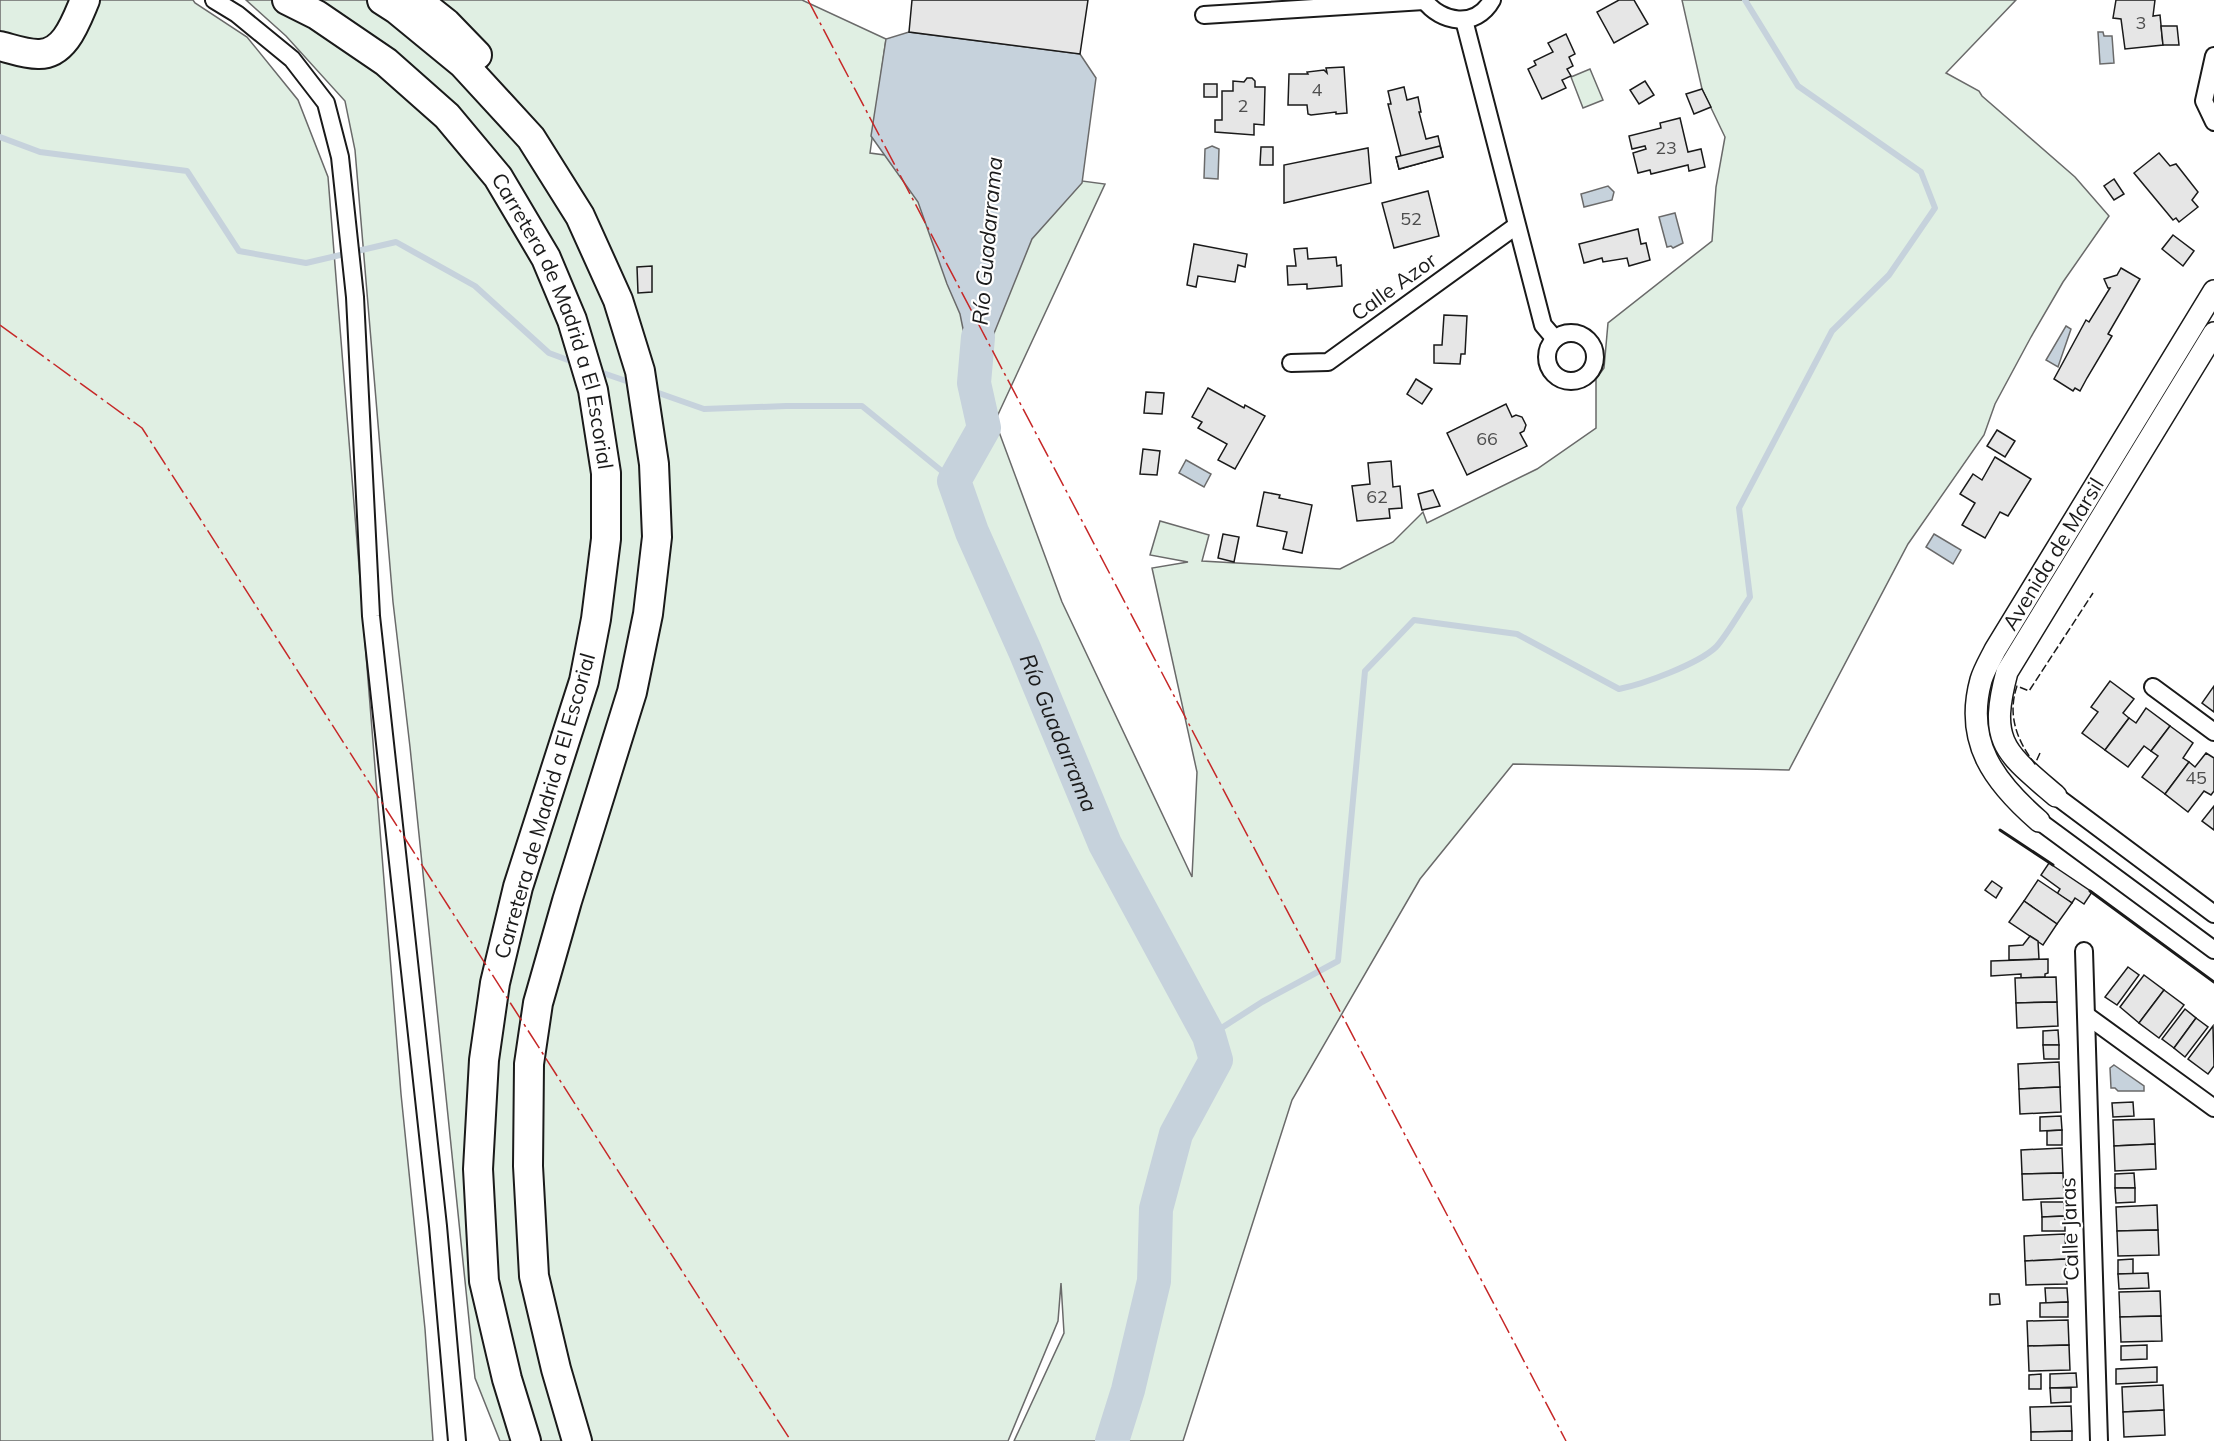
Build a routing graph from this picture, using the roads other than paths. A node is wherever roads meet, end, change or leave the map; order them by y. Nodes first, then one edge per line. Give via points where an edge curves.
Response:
1 (85, 0) edge
2 (214, 0) edge
3 (287, 0) edge
4 (382, 0) edge
5 (417, 0) edge
6 (1492, 0) edge
7 (1424, 1) edge
8 (1203, 15) dead end
9 (1464, 20) junction
10 (0, 46) edge
11 (2214, 56) edge
12 (2214, 122) edge
13 (580, 216) junction
14 (1516, 226) junction
15 (2214, 291) edge
16 (2214, 333) edge
17 (1555, 339) dead end
18 (1291, 363) dead end
19 (2152, 687) dead end
20 (2214, 732) edge
21 (2056, 796) joint
22 (2038, 820) joint
23 (2214, 914) edge
24 (2214, 950) edge
25 (2084, 951) dead end
26 (2086, 1015) junction
27 (2214, 1108) edge
28 (457, 1441) edge
29 (526, 1441) edge
30 (578, 1441) edge
31 (2099, 1441) edge

1 - 10 highway via 72,30 52,52 39,55
2 - 28 street via 292,59 326,103 340,157 355,297 371,616 438,1226
3 - 29 highway, Carretera de Madrid a El Escorial via 317,15 386,62 447,116 498,177 546,258 572,320 592,390 606,473 606,539 584,681 518,887 495,983 484,1060 478,1169 484,1281
4 - 13 highway via 463,64 531,138
5 - 13 highway via 446,23 514,92 561,159
6 - 9 street via 1479,14
7 - 8 street
7 - 9 street via 1442,16
9 - 14 street
11 - 12 street via 2204,101
13 - 30 highway via 618,300 640,371 654,464 657,537 648,614 632,692 538,1003 530,1064 528,1166 534,1276
14 - 17 street via 1543,326
14 - 18 street, Calle Azor via 1328,362
15 - 22 street, Avenida de Marsil via 1995,650 1982,678 1976,705 1977,736 1987,762 2014,799
16 - 21 street, Avenida de Marsil via 2007,672 1999,722 2003,743 2021,766
19 - 20 street
21 - 23 street
22 - 24 street
25 - 26 street, Calle Jaras
26 - 27 street
26 - 31 street, Calle Jaras

